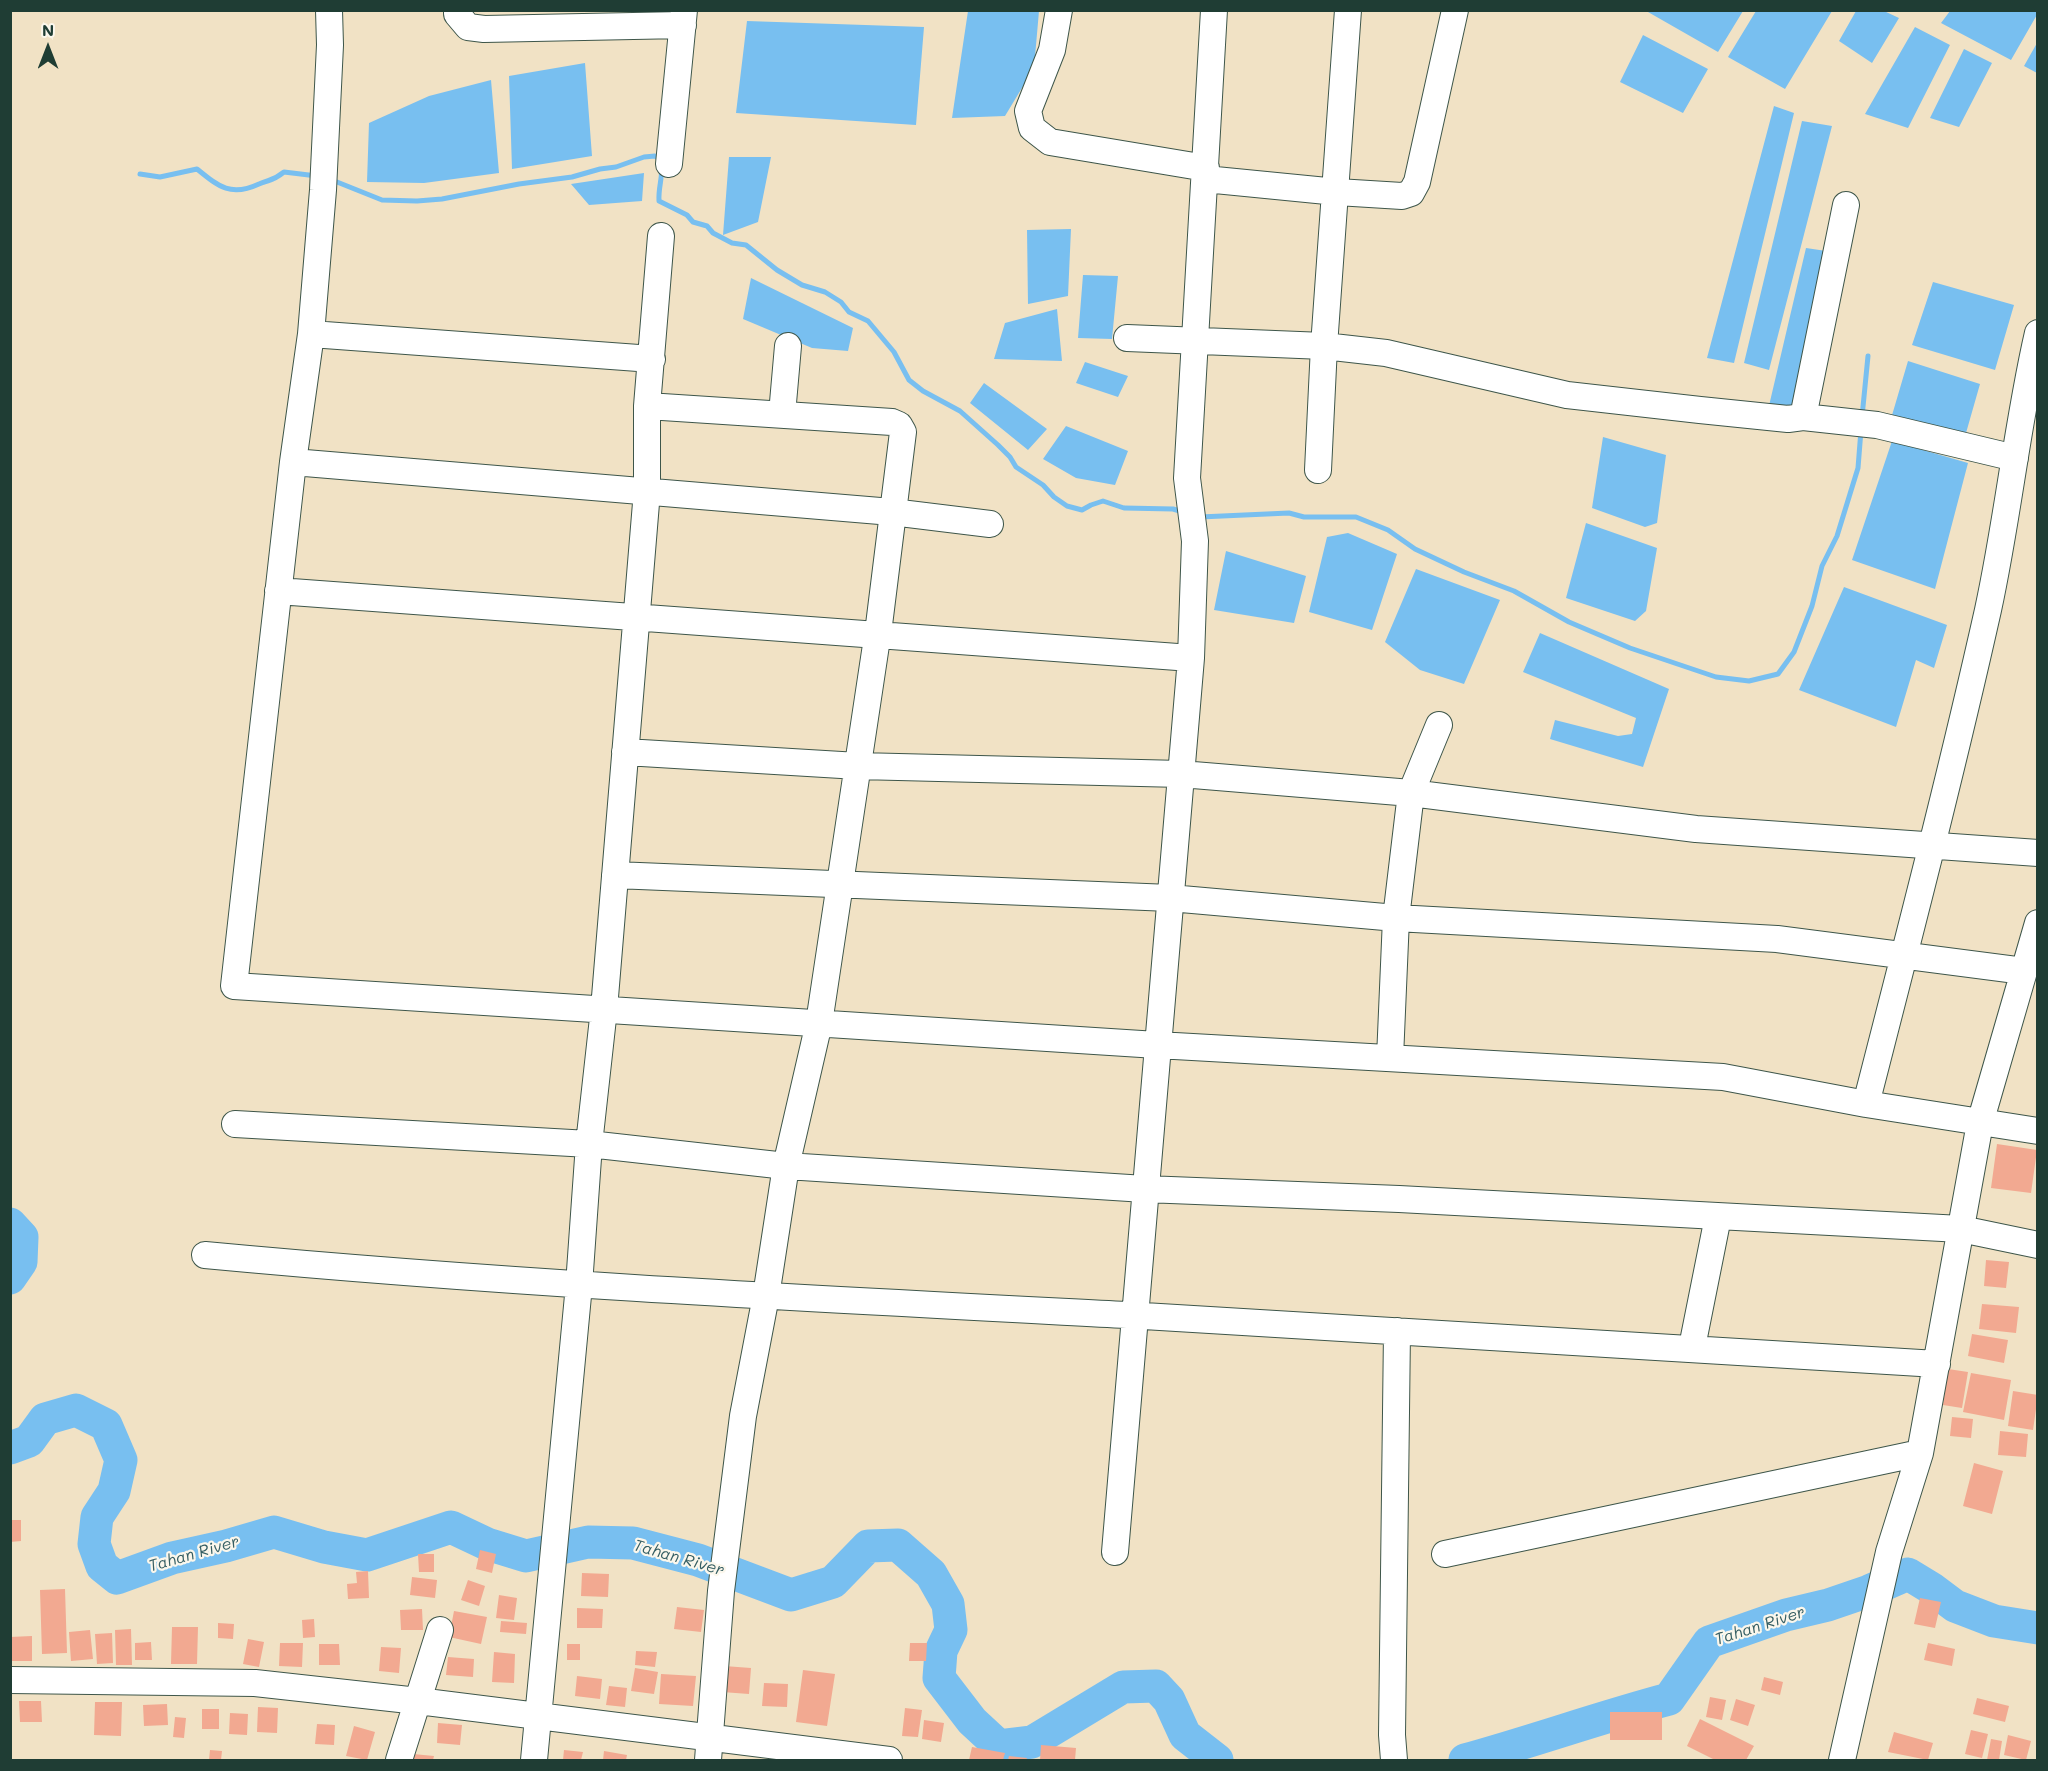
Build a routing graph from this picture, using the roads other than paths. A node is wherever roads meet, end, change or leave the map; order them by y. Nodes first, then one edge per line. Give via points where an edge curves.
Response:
1 (329, 10) edge
2 (457, 10) edge
3 (1059, 10) edge
4 (1214, 10) edge
5 (1348, 10) edge
6 (1455, 10) edge
7 (683, 18) edge
8 (669, 164) dead end
9 (1206, 173) junction
10 (1336, 192) junction
11 (1846, 205) dead end
12 (662, 237) dead end
13 (2037, 333) edge
14 (311, 334) junction
15 (1127, 338) dead end
16 (1194, 340) junction
17 (788, 346) dead end
18 (1324, 346) junction
19 (652, 359) junction
20 (647, 406) junction
21 (782, 414) junction
22 (1803, 417) junction
23 (2015, 458) junction
24 (292, 462) junction
25 (1318, 470) dead end
26 (647, 491) junction
27 (892, 512) junction
28 (990, 524) dead end
29 (278, 591) junction
30 (636, 617) junction
31 (877, 636) junction
32 (1191, 658) junction
33 (1439, 725) dead end
34 (625, 752) junction
35 (858, 766) junction
36 (1181, 774) junction
37 (1410, 792) junction
38 (1932, 845) junction
39 (2037, 853) edge
40 (615, 875) junction
41 (841, 884) junction
42 (1170, 898) junction
43 (1396, 918) junction
44 (2037, 922) edge
45 (1904, 955) junction
46 (2024, 971) junction
47 (604, 1009) junction
48 (819, 1023) junction
49 (1157, 1045) junction
50 (1390, 1058) junction
51 (1866, 1104) junction
52 (1980, 1123) junction
53 (235, 1124) dead end
54 (2037, 1131) edge
55 (589, 1144) junction
56 (786, 1166) junction
57 (1145, 1189) junction
58 (1718, 1217) junction
59 (1961, 1229) junction
60 (2037, 1245) edge
61 (205, 1255) dead end
62 (579, 1285) junction
63 (765, 1296) junction
64 (1135, 1315) junction
65 (1397, 1331) junction
66 (1692, 1347) junction
67 (1937, 1364) junction
68 (1920, 1453) junction
69 (1115, 1552) dead end
70 (1445, 1554) dead end
71 (440, 1630) dead end
72 (10, 1680) edge
73 (418, 1701) junction
74 (538, 1717) junction
75 (708, 1749) edge
76 (399, 1761) edge
77 (534, 1761) edge
78 (890, 1761) edge
79 (1394, 1761) edge
80 (1842, 1761) edge

1 - 14 street via 323,190
2 - 7 street via 468,27 484,29
3 - 9 street via 1052,50 1028,111 1032,128 1050,142
4 - 9 street
5 - 10 street
6 - 10 street via 1417,182 1411,193 1402,196
7 - 8 street
9 - 10 street
9 - 16 street
10 - 18 street
11 - 22 street
12 - 19 street
13 - 23 street
14 - 19 street
14 - 24 street
15 - 16 street
16 - 18 street
16 - 32 street via 1187,478 1195,541
17 - 21 street
18 - 22 street via 1386,353 1567,395 1788,419
18 - 25 street
19 - 20 street
20 - 21 street
20 - 26 street
21 - 27 street via 899,425 903,432
22 - 23 street via 1877,425
23 - 38 street via 1988,608
24 - 26 street
24 - 29 street
26 - 27 street
26 - 30 street
27 - 28 street
27 - 31 street
29 - 30 street
29 - 47 street via 234,986
30 - 31 street
30 - 34 street
31 - 32 street
31 - 35 street
32 - 36 street
33 - 37 street
34 - 35 street
34 - 40 street
35 - 36 street
35 - 41 street
36 - 37 street
36 - 42 street
37 - 38 street via 1696,829
37 - 43 street
38 - 39 street
38 - 45 street
40 - 41 street
40 - 47 street
41 - 42 street
41 - 48 street
42 - 43 street
42 - 49 street
43 - 45 street via 1777,939
43 - 50 street
44 - 46 street
45 - 46 street
45 - 51 street
46 - 52 street
47 - 48 street
47 - 55 street
48 - 49 street
48 - 56 street
49 - 50 street
49 - 57 street
50 - 51 street via 1723,1077
51 - 52 street
52 - 54 street
52 - 59 street
53 - 55 street
55 - 56 street
55 - 62 street
56 - 57 street
56 - 63 street
57 - 58 street
57 - 64 street
58 - 59 street
58 - 66 street
59 - 60 street
59 - 67 street
61 - 62 street
62 - 63 street
62 - 74 street
63 - 64 street
63 - 75 street via 743,1416 720,1591
64 - 65 street
64 - 69 street
65 - 66 street
65 - 79 street
66 - 67 street
67 - 68 street
68 - 70 street
68 - 80 street via 1889,1552
71 - 73 street
72 - 73 street via 255,1683
73 - 74 street
73 - 76 street
74 - 75 street
74 - 77 street
75 - 78 street

